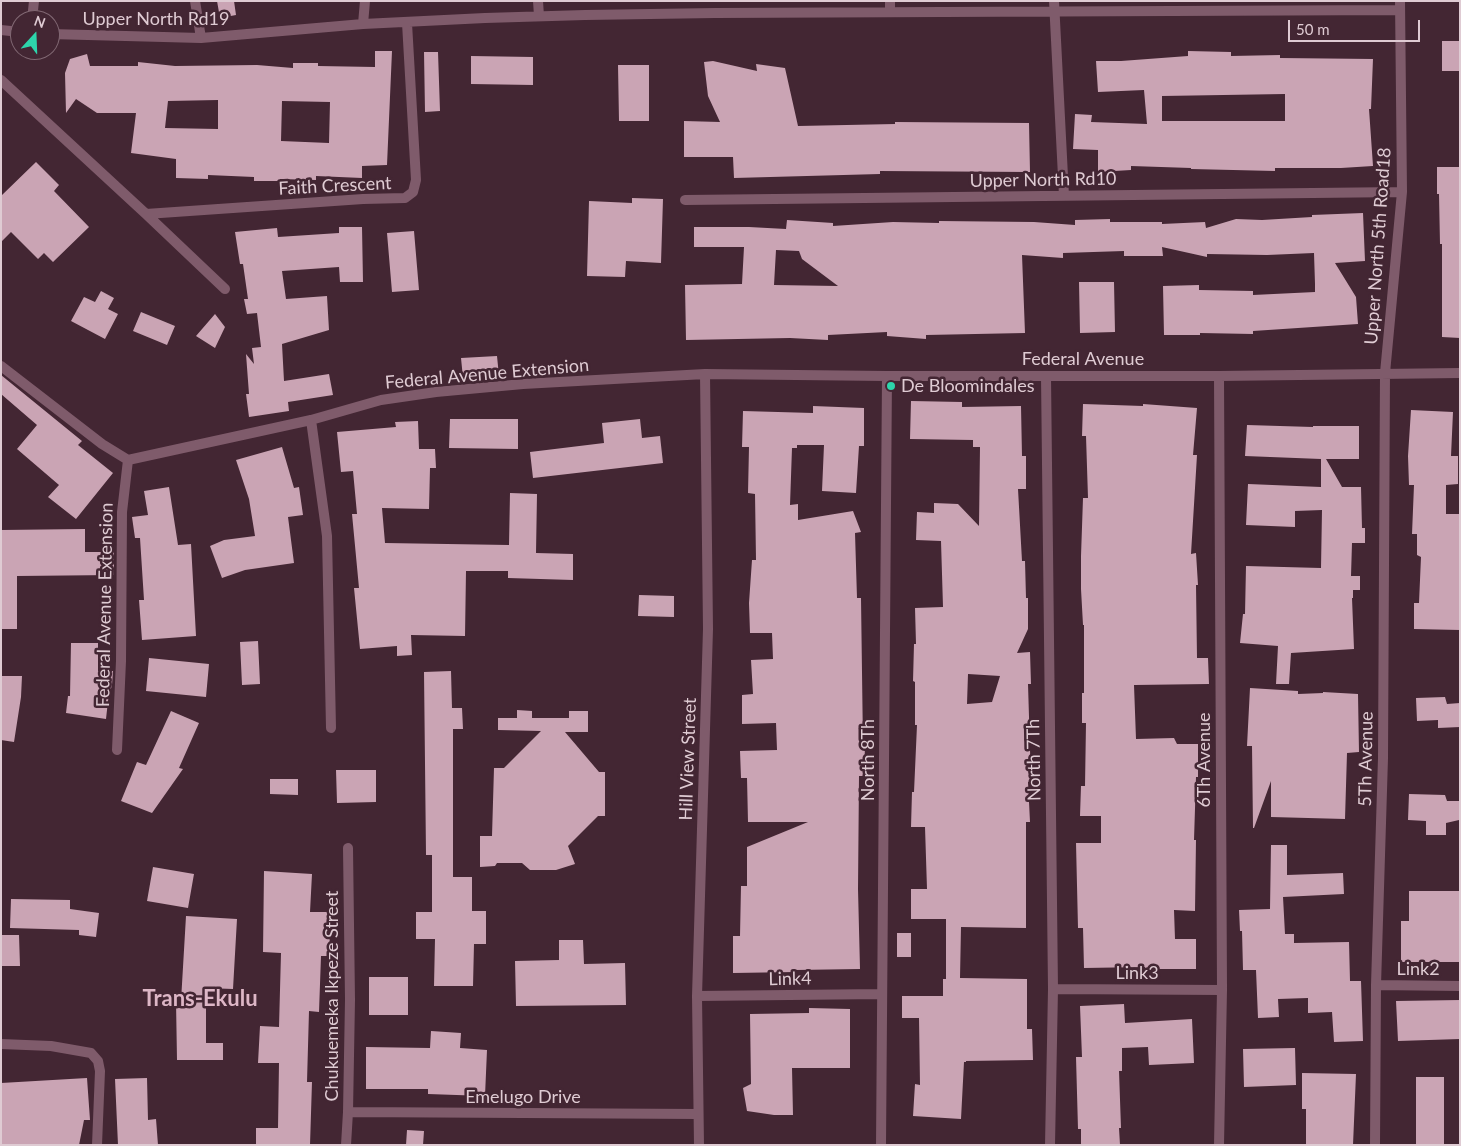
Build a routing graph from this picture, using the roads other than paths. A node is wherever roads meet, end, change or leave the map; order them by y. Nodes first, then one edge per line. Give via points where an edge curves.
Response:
1 (195, 1) edge
2 (365, 1) edge
3 (538, 1) edge
4 (714, 1) edge
5 (890, 1) edge
6 (1054, 1) edge
7 (1225, 6) edge
8 (1400, 6) edge
9 (890, 12) junction
10 (1054, 12) junction
11 (715, 13) junction
12 (539, 16) junction
13 (407, 23) junction
14 (363, 24) junction
15 (60, 34) edge
16 (201, 38) junction
17 (1, 80) edge
18 (1402, 192) junction
19 (1064, 196) junction
20 (685, 200) dead end
21 (146, 214) junction
22 (225, 289) dead end
23 (1, 366) edge
24 (1385, 373) junction
25 (1460, 373) edge
26 (705, 374) junction
27 (887, 376) junction
28 (1046, 376) junction
29 (1219, 376) junction
30 (311, 420) junction
31 (128, 460) junction
32 (331, 728) dead end
33 (117, 750) dead end
34 (348, 848) dead end
35 (1376, 985) junction
36 (1460, 986) edge
37 (1053, 989) junction
38 (1222, 990) junction
39 (882, 994) junction
40 (698, 996) junction
41 (1, 1044) edge
42 (348, 1112) junction
43 (698, 1114) junction
44 (97, 1145) edge
45 (346, 1145) edge
46 (699, 1145) edge
47 (881, 1145) edge
48 (1050, 1145) edge
49 (1220, 1145) edge
50 (1375, 1145) edge

1 - 16 street
2 - 14 street
3 - 12 street
4 - 11 street
5 - 9 street
6 - 10 street
7 - 8 street, Upper North Rd19
7 - 10 street, Upper North Rd19
8 - 18 street, Upper North 5th Road18
9 - 10 street, Upper North Rd19
9 - 11 street, Upper North Rd19
10 - 19 street
11 - 12 street, Upper North Rd19
12 - 13 street, Upper North Rd19
13 - 14 street, Upper North Rd19
13 - 21 street, Faith Crescent via 416,180 413,192 405,198
14 - 16 street, Upper North Rd19
15 - 16 street, Upper North Rd19
17 - 21 street
18 - 19 street, Upper North Rd10
18 - 24 street, Upper North 5th Road18
19 - 20 street, Upper North Rd10
21 - 22 street
23 - 31 street via 102,444
24 - 25 street, Federal Avenue
24 - 29 street, Federal Avenue
24 - 35 street, 5Th Avenue via 1383,758
26 - 27 street, Federal Avenue
26 - 30 street, Federal Avenue Extension via 436,392 381,400
26 - 40 street, Hill View Street via 708,629
27 - 28 street, Federal Avenue
27 - 39 street, North 8Th
28 - 29 street, Federal Avenue
28 - 37 street, North 7Th
29 - 38 street, 6Th Avenue
30 - 31 street, Federal Avenue Extension
30 - 32 street via 327,536
31 - 33 street, Federal Avenue Extension via 122,512
34 - 42 street, Chukuemeka Ikpeze Street
35 - 36 street, Link2
35 - 50 street, 5Th Avenue
37 - 38 street, Link3
37 - 48 street, North 7Th
38 - 49 street, 6Th Avenue
39 - 40 street, Link4
39 - 47 street, North 8Th
40 - 43 street, Hill View Street
41 - 44 street via 51,1046 91,1053 98,1060
42 - 43 street, Emelugo Drive
42 - 45 street, Chukuemeka Ikpeze Street
43 - 46 street, Hill View Street

